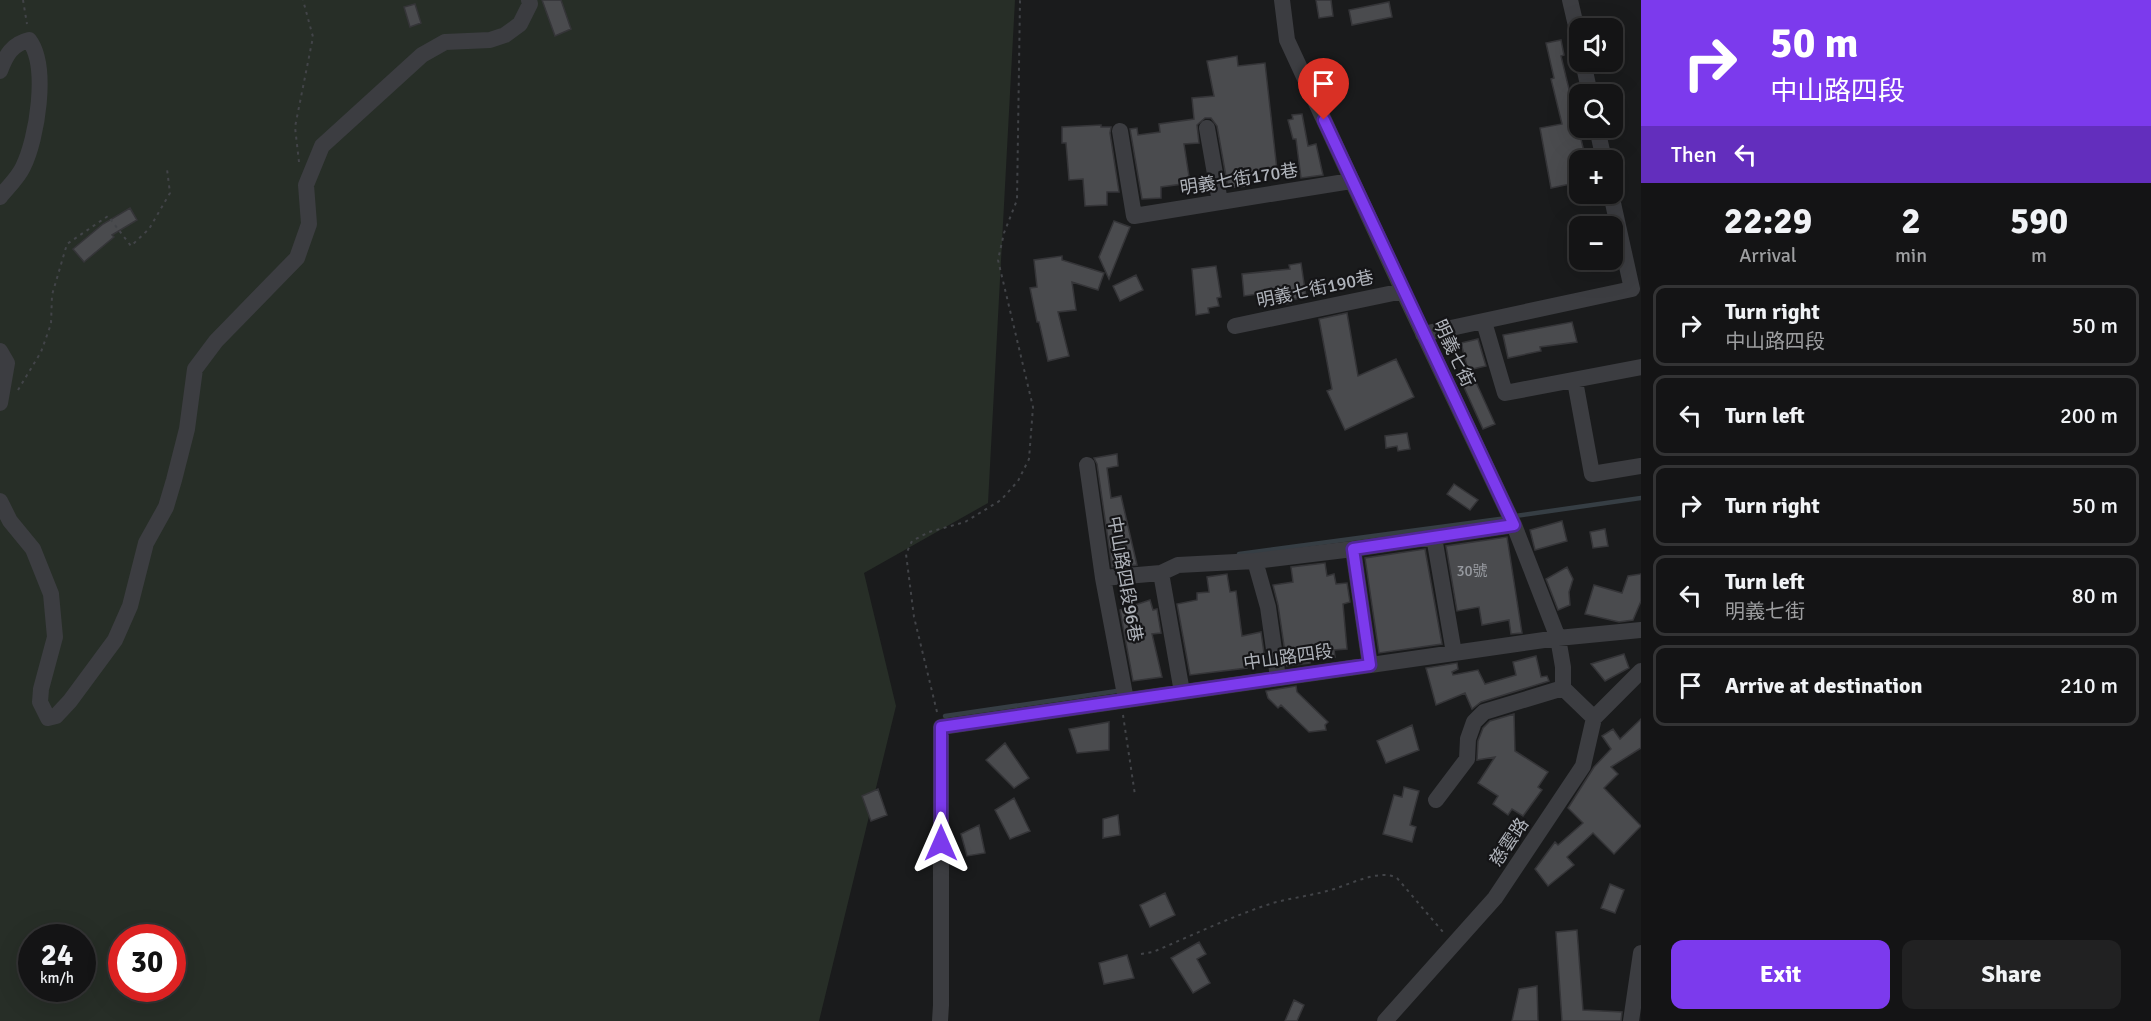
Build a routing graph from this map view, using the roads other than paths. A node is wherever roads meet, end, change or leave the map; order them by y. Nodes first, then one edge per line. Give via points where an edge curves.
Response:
1 (529, 0) edge
2 (1282, 0) edge
3 (1570, 0) edge
4 (1574, 18) edge
5 (0, 71) edge
6 (1208, 128) dead end
7 (1120, 131) dead end
8 (1351, 181) junction
9 (0, 197) edge
10 (1220, 202) junction
11 (1614, 204) edge
12 (1636, 289) edge
13 (1403, 291) junction
14 (1484, 322) junction
15 (1235, 326) dead end
16 (1423, 334) junction
17 (0, 351) edge
18 (1641, 367) edge
19 (1575, 381) junction
20 (0, 403) edge
21 (1087, 465) dead end
22 (1641, 466) edge
23 (0, 501) edge
24 (1512, 520) junction
25 (1434, 537) junction
26 (1353, 549) junction
27 (1255, 561) junction
28 (1161, 573) junction
29 (1103, 578) junction
30 (1641, 630) edge
31 (1558, 638) junction
32 (1454, 652) junction
33 (1370, 665) junction
34 (1641, 671) edge
35 (1278, 678) junction
36 (1563, 688) junction
37 (1182, 692) junction
38 (1124, 700) junction
39 (1594, 718) junction
40 (1436, 800) dead end
41 (1641, 953) edge
42 (940, 1021) edge
43 (1385, 1021) edge
44 (1631, 1021) edge

1 - 23 street via 520,24 505,35 490,40 445,42 422,55 322,146 306,184 309,224 297,258 216,341 195,369 187,429 174,480 166,507 146,543 130,606 115,640 56,716 48,718 40,702 55,637 51,594 33,549 10,521
2 - 8 street, 明義七街 via 1287,40
3 - 4 street
5 - 9 street via 17,42 29,40 36,48 41,88 32,142 23,168
6 - 10 street
7 - 10 street, 明義七街170巷 via 1134,216
8 - 10 street, 明義七街170巷
8 - 13 street, 明義七街
11 - 12 street
12 - 14 street
13 - 15 street, 明義七街190巷
13 - 16 street, 明義七街
14 - 16 street
14 - 19 street via 1505,393
16 - 24 street, 明義七街
17 - 20 street via 7,363
18 - 19 street
19 - 22 street via 1592,474
21 - 29 street, 中山路四段96巷
24 - 25 street
24 - 31 street, 明義七街
25 - 26 street
25 - 32 street
26 - 27 street
26 - 33 street
27 - 28 street via 1178,565
27 - 35 street via 1268,607
28 - 29 street
28 - 37 street
29 - 38 street, 中山路四段96巷
30 - 31 street, 中山路四段
31 - 32 street, 中山路四段
31 - 36 street, 明義七街
32 - 33 street, 中山路四段
33 - 35 street, 中山路四段
34 - 39 street
35 - 37 street, 中山路四段
36 - 39 street
36 - 40 street via 1484,712 1474,722 1467,759
37 - 38 street, 中山路四段
38 - 42 street, 中山路四段 via 941,727
39 - 43 street, 慈雲路 via 1583,766 1495,898
41 - 44 street

